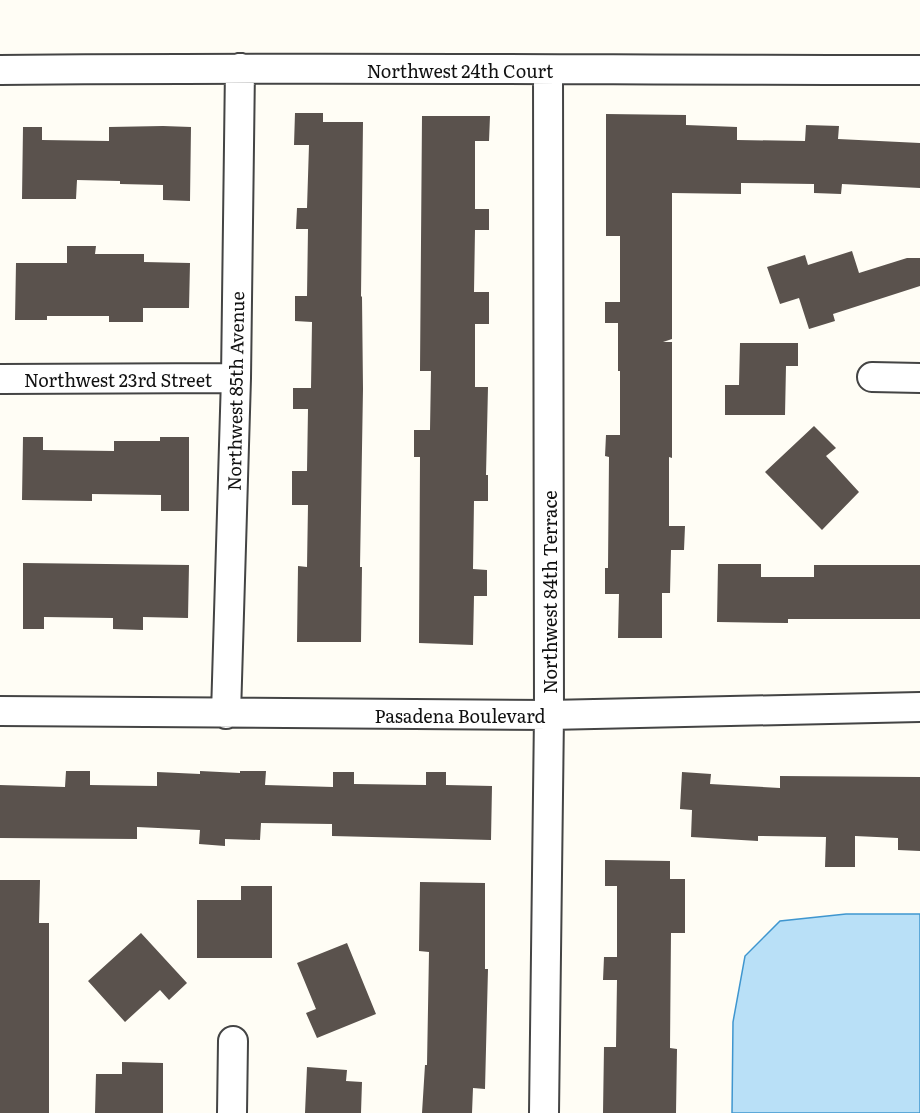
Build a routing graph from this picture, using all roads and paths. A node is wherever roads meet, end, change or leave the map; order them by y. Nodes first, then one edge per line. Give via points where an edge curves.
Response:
1 (240, 68) junction
2 (0, 70) edge
3 (548, 70) junction
4 (920, 70) edge
5 (872, 377) dead end
6 (236, 378) junction
7 (920, 378) edge
8 (0, 379) edge
9 (920, 707) edge
10 (0, 711) edge
11 (226, 714) junction
12 (549, 716) junction
13 (233, 1041) dead end
14 (232, 1113) edge
15 (544, 1113) edge

1 - 2 street, Northwest 24th Court
1 - 3 street, Northwest 24th Court
1 - 6 street, Northwest 85th Avenue
3 - 4 street, Northwest 24th Court
3 - 12 street, Northwest 84th Terrace
5 - 7 street
6 - 8 street, Northwest 23rd Street
6 - 11 street, Northwest 85th Avenue
9 - 12 street, Pasadena Boulevard
10 - 11 street, Pasadena Boulevard
11 - 12 street, Pasadena Boulevard
12 - 15 street, Northwest 84th Terrace
13 - 14 street

